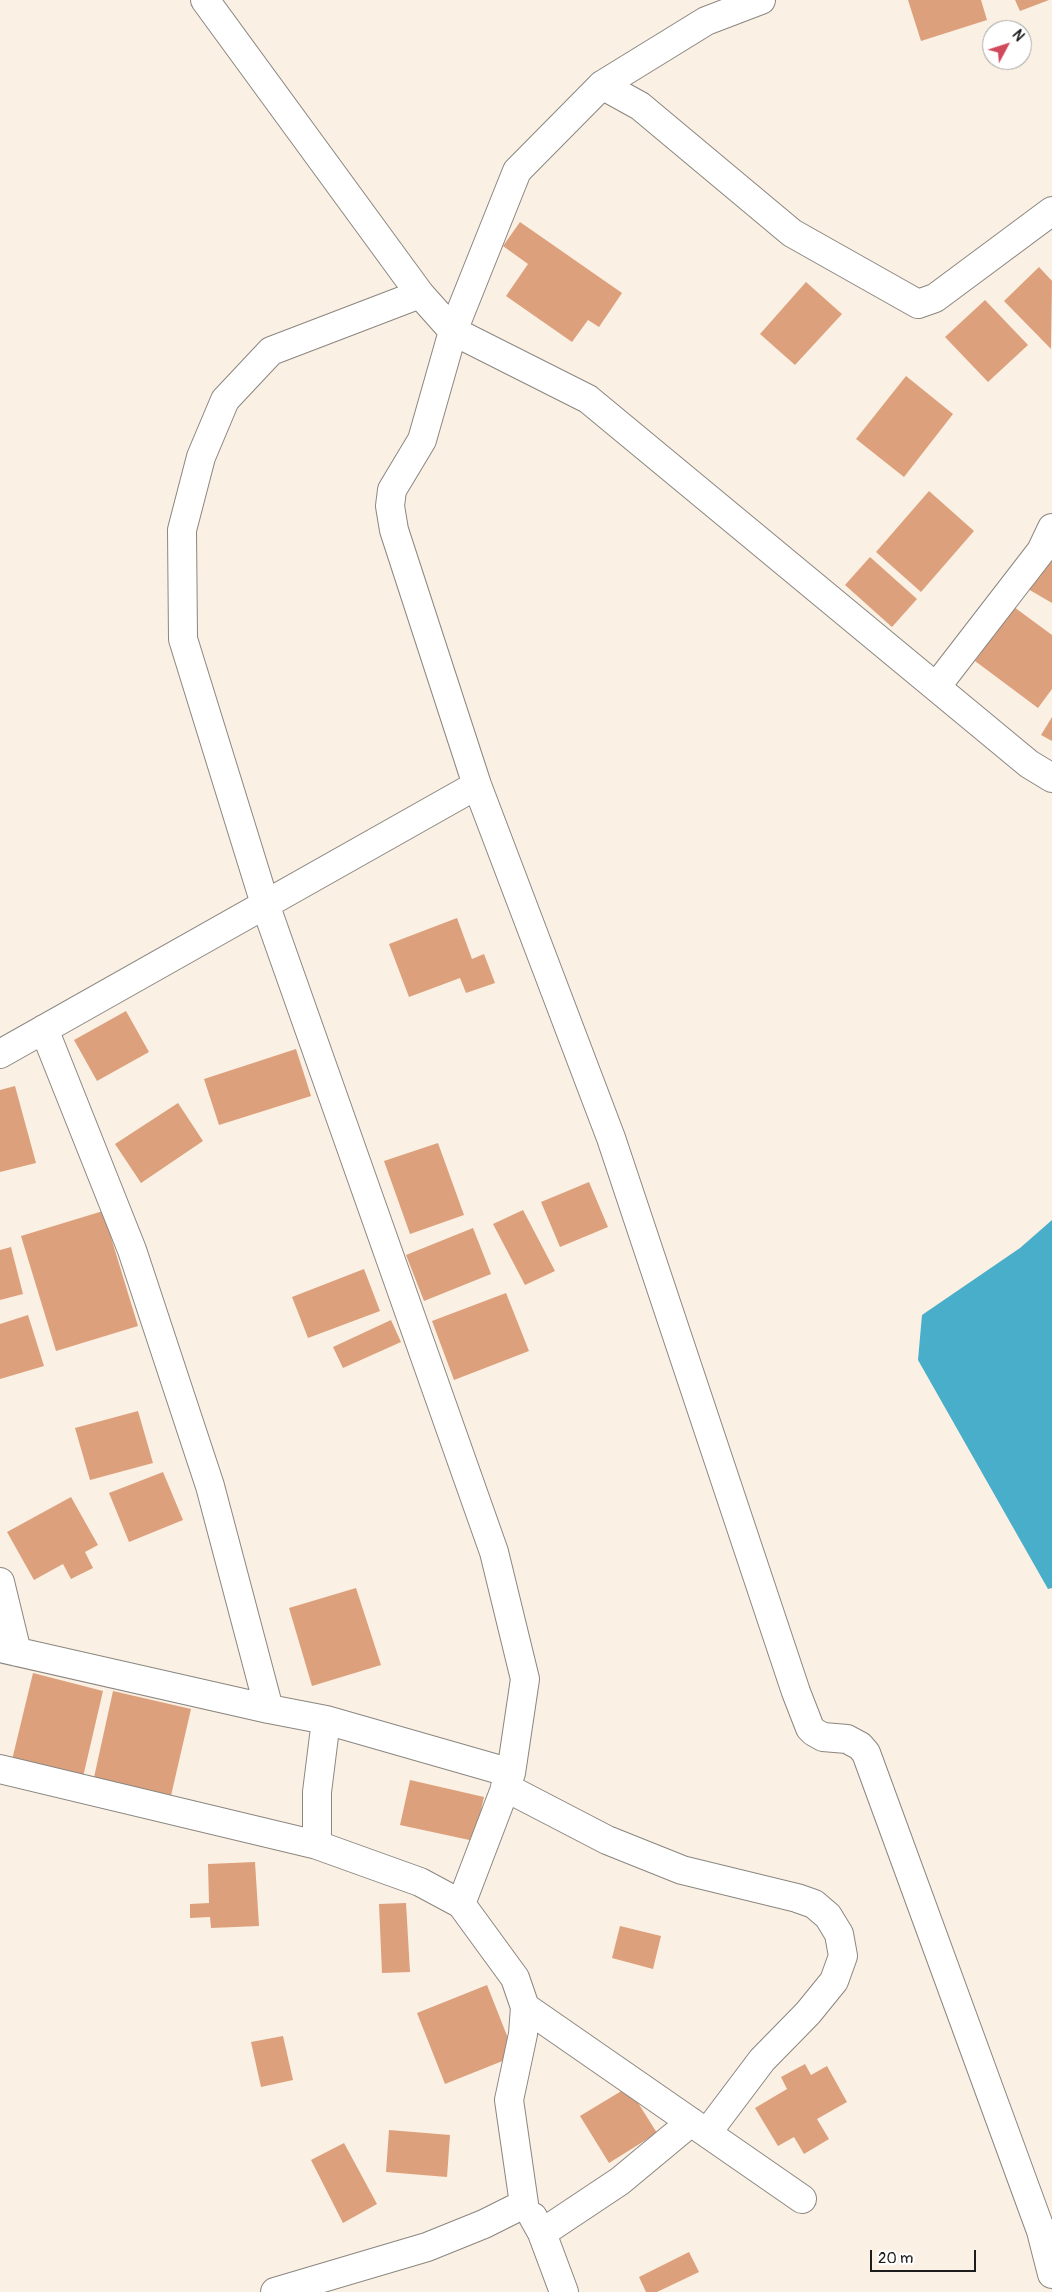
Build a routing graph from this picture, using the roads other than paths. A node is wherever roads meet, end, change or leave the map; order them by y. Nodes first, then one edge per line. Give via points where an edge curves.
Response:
1 (205, 0) edge
2 (761, 0) edge
3 (602, 85) junction
4 (1052, 211) edge
5 (420, 294) junction
6 (453, 331) junction
7 (1052, 528) edge
8 (936, 687) junction
9 (1052, 778) edge
10 (477, 785) junction
11 (265, 904) junction
12 (44, 1029) junction
13 (0, 1054) edge
14 (0, 1582) edge
15 (8, 1650) edge
16 (269, 1709) junction
17 (326, 1720) junction
18 (0, 1769) edge
19 (508, 1780) junction
20 (317, 1845) junction
21 (461, 1904) junction
22 (525, 2007) junction
23 (699, 2128) junction
24 (802, 2199) dead end
25 (524, 2204) junction
26 (542, 2233) junction
27 (1052, 2274) edge
28 (275, 2292) edge
29 (564, 2292) edge

1 - 5 street
2 - 3 street via 706,21
3 - 4 street via 640,106 792,233 918,304 934,298
3 - 6 street via 517,171
5 - 6 street
5 - 11 street via 271,351 224,400 201,456 182,530 184,639
6 - 8 street via 588,398
6 - 10 street via 422,440 392,490 390,506 394,530
7 - 8 street via 1041,550
8 - 9 street via 1029,764
10 - 11 street
10 - 27 street via 611,1138 796,1692 810,1728 830,1738 848,1739 866,1753 1041,2231
11 - 12 street
11 - 19 street via 494,1552 525,1679
12 - 13 street
12 - 16 street via 138,1269 210,1486
14 - 15 street
15 - 16 street
16 - 17 street
17 - 19 street
17 - 20 street via 317,1792
18 - 20 street
19 - 21 street
19 - 23 street via 607,1840 682,1870 814,1904 828,1916 839,1934 843,1956 834,1981
20 - 21 street via 420,1882
21 - 22 street via 515,1978
22 - 23 street
22 - 25 street via 523,2034 509,2100
23 - 24 street
23 - 26 street
25 - 26 street
25 - 28 street via 427,2247
26 - 29 street

